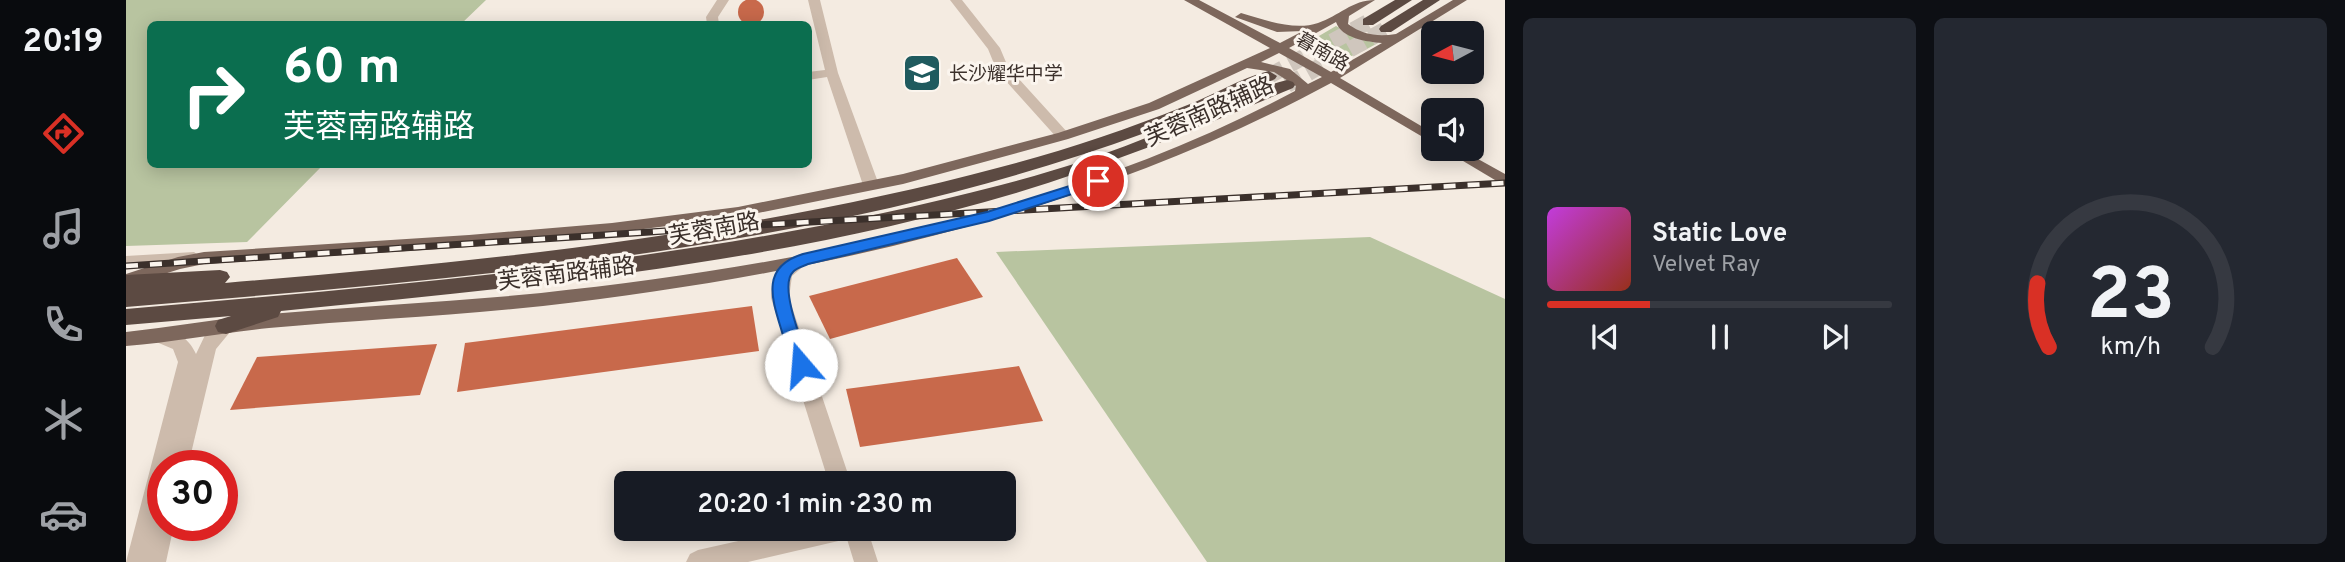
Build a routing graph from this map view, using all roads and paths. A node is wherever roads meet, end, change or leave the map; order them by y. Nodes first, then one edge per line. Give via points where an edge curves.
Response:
1 (723, 0) edge
2 (814, 0) edge
3 (956, 0) edge
4 (1191, 0) edge
5 (1208, 0) edge
6 (1369, 0) edge
7 (1405, 0) edge
8 (1433, 0) edge
9 (1461, 0) edge
10 (1232, 18) junction
11 (1336, 18) junction
12 (713, 21) edge
13 (1368, 22) tunnel mouth
14 (1392, 33) junction
15 (1284, 46) junction
16 (1367, 57) junction
17 (1247, 65) junction
18 (832, 73) junction
19 (812, 76) edge
20 (1269, 76) tunnel mouth
21 (1335, 76) junction
22 (1294, 93) junction
23 (1371, 98) junction
24 (1421, 124) edge
25 (1421, 131) edge
26 (1063, 136) junction
27 (1484, 160) edge
28 (1471, 161) edge
29 (1505, 172) edge
30 (1505, 181) edge
31 (871, 185) junction
32 (617, 250) junction
33 (204, 258) junction
34 (803, 259) junction
35 (126, 262) edge
36 (126, 281) edge
37 (126, 299) edge
38 (303, 300) junction
39 (126, 317) edge
40 (226, 326) junction
41 (161, 336) junction
42 (126, 338) edge
43 (181, 450) edge
44 (836, 471) edge
45 (159, 541) edge
46 (791, 541) edge
47 (859, 541) edge
48 (136, 562) edge
49 (154, 562) edge
50 (698, 562) edge
51 (866, 562) edge

1 - 12 street
2 - 18 street
3 - 26 street via 995,48 1002,68
4 - 10 main road, 暮南路
5 - 10 main road, 暮南路
6 - 11 main road, 芙蓉南路辅路
7 - 13 highway
8 - 14 highway
9 - 14 main road, 芙蓉南路辅路
10 - 11 main road via 1307,29
10 - 15 main road, 暮南路
10 - 17 main road via 1261,45 1258,56
11 - 14 main road via 1356,34 1378,40
11 - 15 main road, 芙蓉南路辅路
14 - 16 main road, 芙蓉南路辅路
15 - 17 main road, 芙蓉南路辅路
15 - 21 main road, 暮南路
16 - 21 main road, 芙蓉南路辅路
16 - 23 main road via 1355,77
17 - 22 main road via 1289,74 1304,89
17 - 26 main road, 芙蓉南路辅路 via 1154,106
18 - 19 street
18 - 31 street
20 - 32 highway, 芙蓉南路 via 1159,124 947,188 761,229
21 - 22 main road, 芙蓉南路辅路
21 - 23 main road, 暮南路
22 - 23 main road via 1327,91
22 - 34 main road, 芙蓉南路辅路 via 1192,145 1076,188 989,216
22 - 38 highway, 芙蓉南路 via 1079,168 827,232 659,262
23 - 24 main road, 暮南路
23 - 25 main road, 暮南路
26 - 31 main road, 芙蓉南路辅路
27 - 29 main road
28 - 30 main road
31 - 33 main road, 芙蓉南路辅路 via 737,212 612,228
32 - 36 highway
32 - 37 highway, 芙蓉南路
33 - 35 street, 芙蓉南路辅路
33 - 36 main road, 芙蓉南路辅路
34 - 40 main road, 芙蓉南路辅路 via 548,299
34 - 44 street via 782,274 780,298
38 - 39 highway, 芙蓉南路
38 - 40 highway
40 - 41 main road, 芙蓉南路辅路
40 - 43 street via 207,348
41 - 42 main road, 芙蓉南路辅路
41 - 48 street via 182,344 188,362
45 - 49 street
46 - 50 street
47 - 51 street

